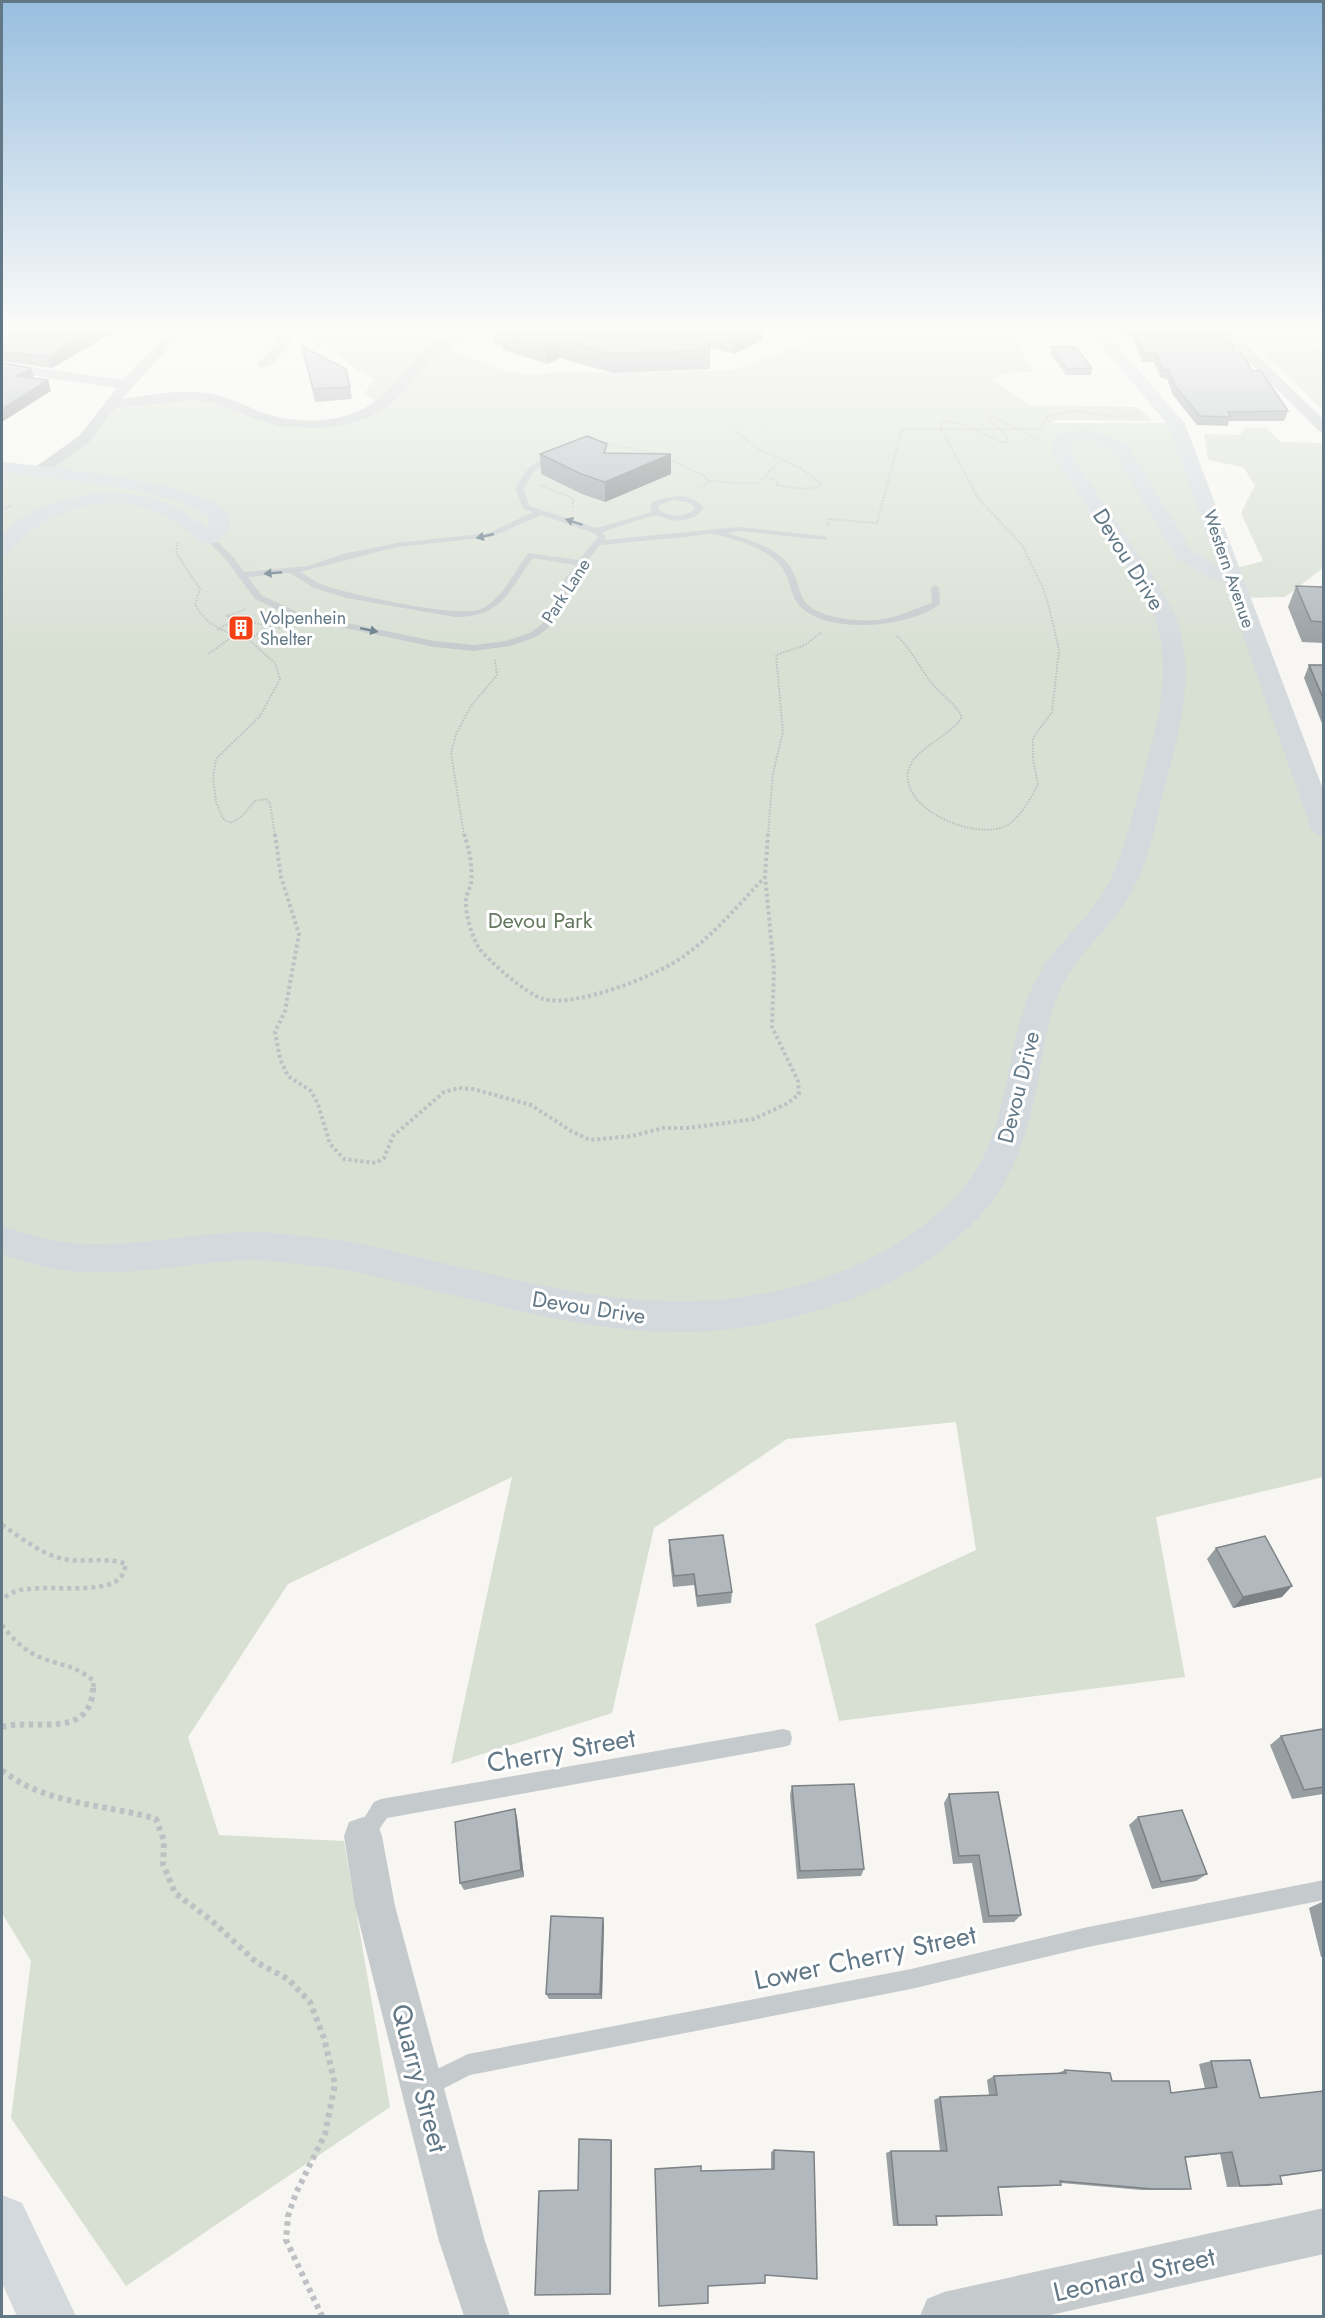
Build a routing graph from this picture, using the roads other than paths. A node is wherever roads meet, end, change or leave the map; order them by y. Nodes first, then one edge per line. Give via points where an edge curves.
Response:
1 (84, 439) edge
2 (1064, 439) edge
3 (1102, 439) edge
4 (1182, 439) edge
5 (552, 457) edge
6 (2, 467) edge
7 (39, 471) junction
8 (538, 513) junction
9 (657, 513) junction
10 (712, 530) junction
11 (597, 531) junction
12 (823, 538) dead end
13 (210, 539) junction
14 (599, 543) junction
15 (2, 550) edge
16 (581, 563) junction
17 (293, 571) junction
18 (244, 575) junction
19 (1232, 578) junction
20 (935, 588) dead end
21 (1323, 828) edge
22 (2, 1240) edge
23 (783, 1738) dead end
24 (363, 1836) joint
25 (1323, 1890) edge
26 (423, 2088) junction
27 (2, 2223) edge
28 (1323, 2231) edge
29 (47, 2316) edge
30 (487, 2316) edge
31 (944, 2316) edge

1 - 7 street
2 - 22 main road, Devou Drive via 1059,446 1062,455 1165,615 1172,640 1174,696 1132,860 1104,912 1050,980 1034,1022 1012,1125 997,1165 969,1205 941,1232 894,1264 837,1289 782,1306 660,1318 565,1307 316,1250 254,1246 118,1258 55,1255
3 - 19 main road, Devou Drive via 1122,450 1182,554 1216,574
4 - 19 main road, Western Avenue
5 - 8 lane via 528,471 520,489 526,507
6 - 7 main road
7 - 13 main road via 139,487 195,501 219,514 219,528
11 -> 8 lane, Park Lane
8 -> 17 lane via 491,535 388,547
9 - 9 lane via 655,504 665,499 693,501 699,507 691,516 676,518
9 - 11 lane
10 - 12 lane via 761,530
10 - 14 lane
10 - 20 lane via 752,544 780,560 790,572 803,604 816,614 834,619 881,622 936,604
11 - 14 lane, Park Lane via 602,537
13 - 15 main road via 152,503 106,498 39,516 21,527
13 - 18 lane, Park Lane
14 - 16 lane, Park Lane
16 - 17 lane via 531,555 493,605 471,614 349,596 317,586
18 -> 16 lane, Park Lane via 258,597 296,615 434,644 474,648 507,644 544,626
17 -> 18 lane
19 - 21 main road, Western Avenue
23 - 24 lane, Cherry Street via 381,1809
24 - 26 street, Quarry Street via 375,1906
25 - 26 lane, Lower Cherry Street via 1088,1937 911,1979 468,2065
26 - 30 street, Quarry Street via 462,2241
27 - 29 main road
28 - 31 street, Leonard Street

